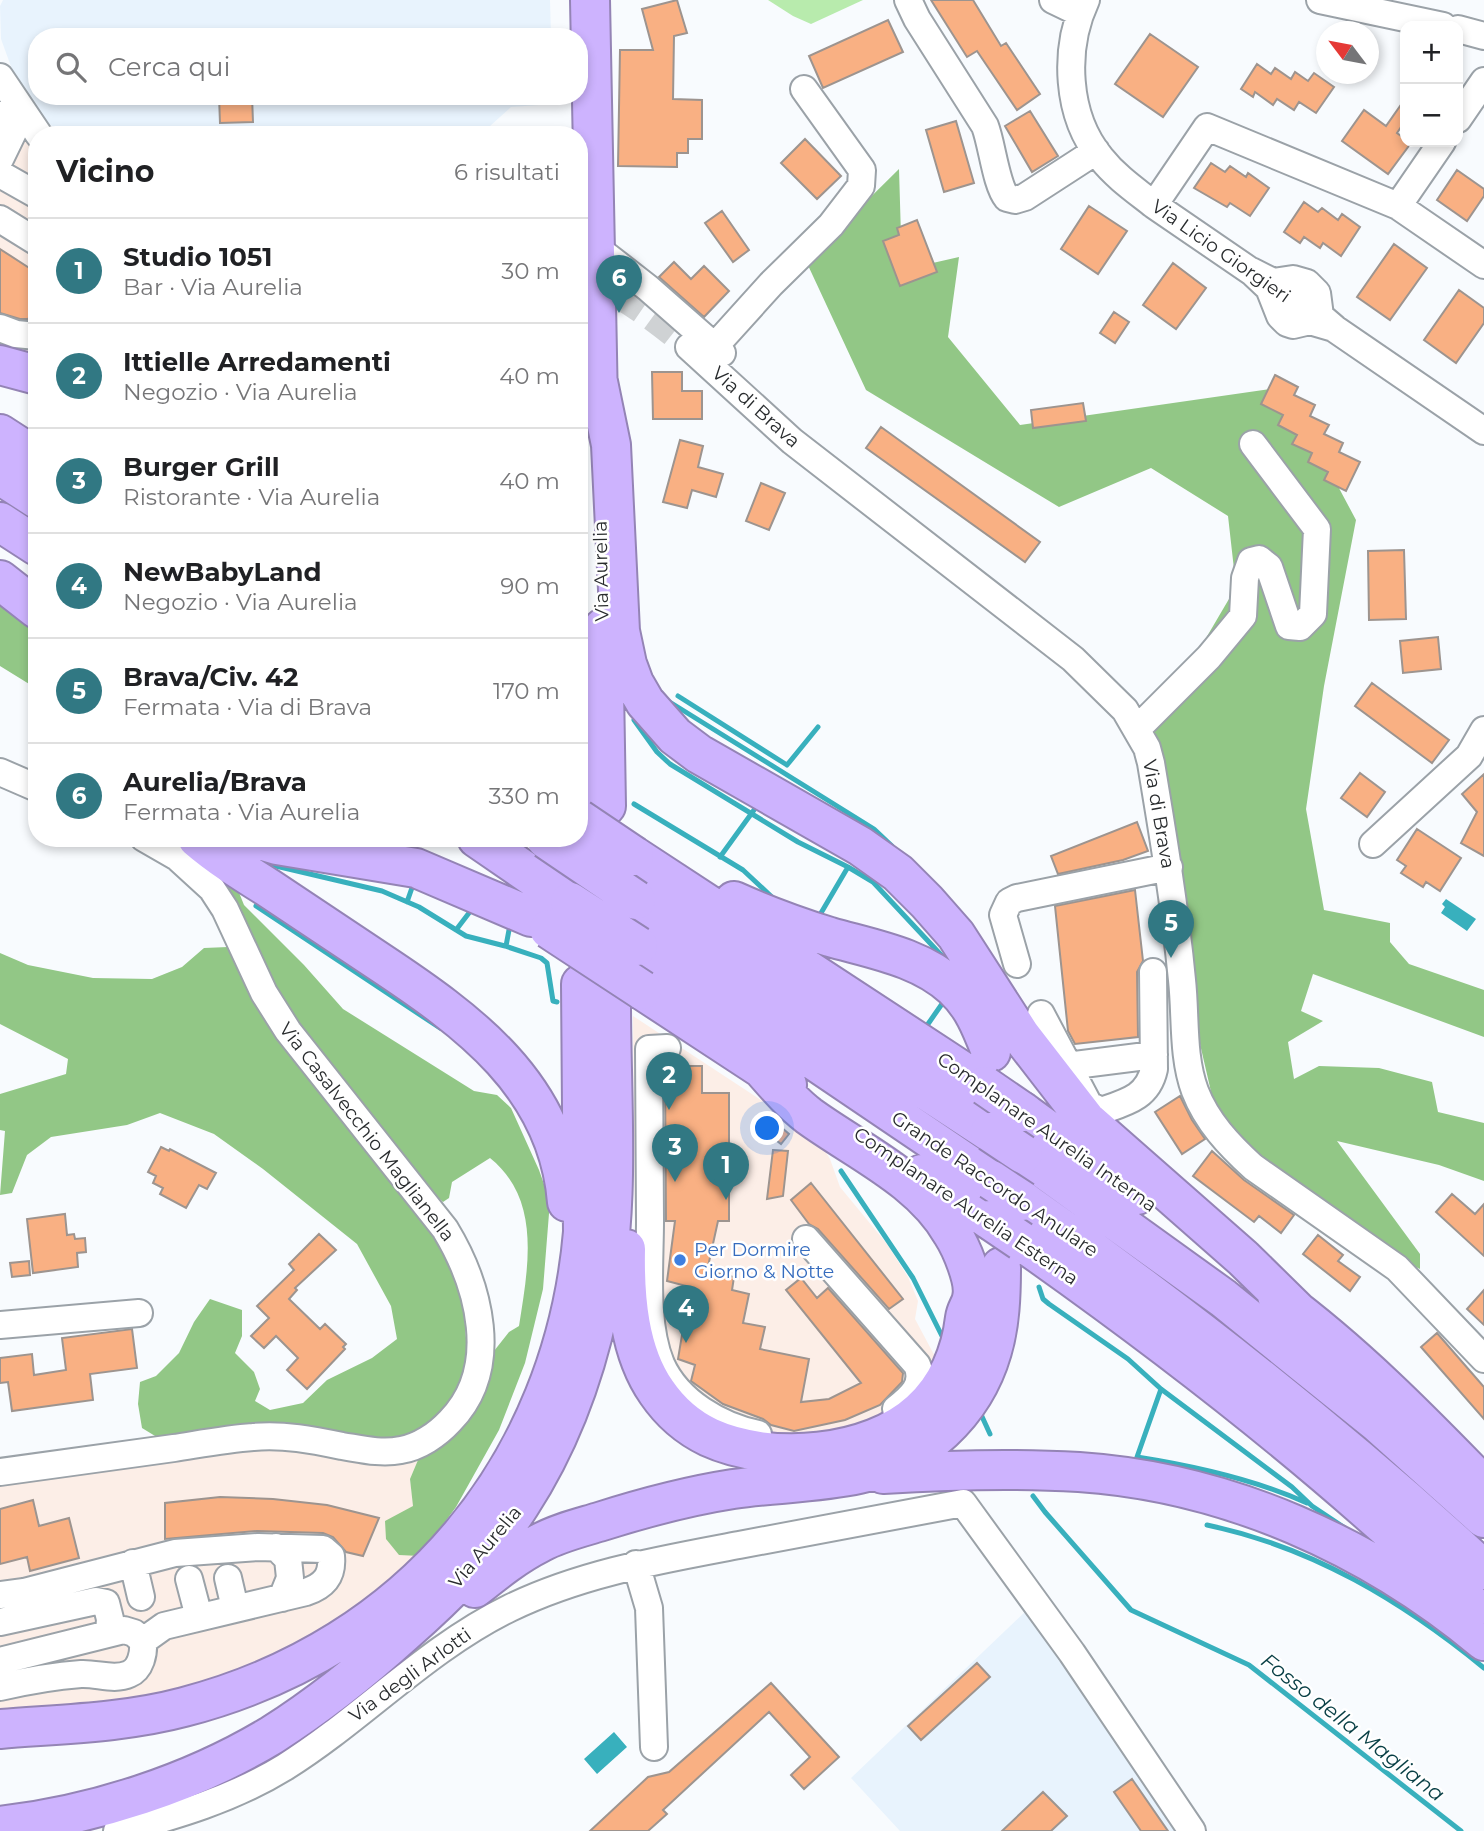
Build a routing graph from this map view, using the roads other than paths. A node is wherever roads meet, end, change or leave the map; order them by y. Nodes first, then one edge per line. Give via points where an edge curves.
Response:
1 (569, 0) edge
2 (590, 0) edge
3 (908, 0) edge
4 (1053, 0) edge
5 (1320, 0) edge
6 (1083, 6) edge
7 (1419, 21) edge
8 (569, 28) edge
9 (1463, 30) edge
10 (1484, 36) edge
11 (0, 77) edge
12 (1484, 81) edge
13 (804, 89) dead end
14 (1463, 112) edge
15 (16, 123) edge
16 (1439, 147) edge
17 (1096, 151) junction
18 (0, 159) edge
19 (0, 174) edge
20 (28, 190) edge
21 (1154, 205) junction
22 (1398, 206) junction
23 (0, 219) edge
24 (28, 236) edge
25 (594, 246) junction
26 (1484, 265) edge
27 (0, 328) edge
28 (28, 335) edge
29 (702, 347) junction
30 (0, 365) edge
31 (28, 373) edge
32 (597, 377) junction
33 (1484, 431) edge
34 (0, 434) edge
35 (1253, 444) dead end
36 (28, 452) edge
37 (0, 475) edge
38 (28, 493) edge
39 (0, 522) edge
40 (28, 540) edge
41 (0, 563) edge
42 (0, 580) edge
43 (28, 582) edge
44 (28, 602) edge
45 (1137, 729) junction
46 (1484, 730) edge
47 (0, 772) edge
48 (28, 784) edge
49 (593, 812) edge
50 (1373, 844) dead end
51 (160, 847) edge
52 (209, 847) edge
53 (291, 847) edge
54 (432, 847) edge
55 (485, 847) edge
56 (566, 847) edge
57 (1169, 867) junction
58 (642, 876) junction
59 (542, 910) junction
60 (1017, 964) dead end
61 (1153, 972) dead end
62 (611, 992) junction
63 (1041, 1014) dead end
64 (1153, 1018) junction
65 (1185, 1018) junction
66 (667, 1048) dead end
67 (1154, 1055) junction
68 (611, 1063) junction
69 (1067, 1066) junction
70 (988, 1069) junction
71 (764, 1071) junction
72 (806, 1239) dead end
73 (1011, 1254) junction
74 (1297, 1311) junction
75 (139, 1313) dead end
76 (0, 1325) edge
77 (978, 1341) junction
78 (1484, 1359) edge
79 (947, 1405) junction
80 (0, 1472) edge
81 (857, 1475) junction
82 (1484, 1486) edge
83 (494, 1490) junction
84 (1484, 1518) edge
85 (276, 1547) junction
86 (133, 1563) junction
87 (636, 1564) junction
88 (1484, 1570) edge
89 (228, 1578) dead end
90 (189, 1579) dead end
91 (0, 1595) edge
92 (141, 1597) dead end
93 (282, 1598) junction
94 (234, 1608) junction
95 (199, 1617) junction
96 (1484, 1617) edge
97 (0, 1622) edge
98 (108, 1633) junction
99 (1484, 1641) edge
100 (143, 1642) junction
101 (0, 1661) edge
102 (354, 1676) junction
103 (0, 1687) edge
104 (0, 1729) edge
105 (654, 1747) dead end
106 (0, 1826) edge
107 (117, 1831) edge
108 (1192, 1831) edge

1 - 8 highway
2 - 25 highway, Via Aurelia
3 - 17 street via 985,126 1007,198 1025,197
4 - 6 street
5 - 7 street
6 - 17 street, Via Licio Giorgieri via 1072,45 1073,85 1079,116
9 - 10 street
11 - 15 street
12 - 14 street
13 - 29 street via 862,170 861,186 831,225
15 - 18 street
16 - 22 street
17 - 21 street, Via Licio Giorgieri
19 - 20 street
21 - 22 street via 1207,127
21 - 33 street, Via Licio Giorgieri
22 - 26 street
23 - 24 street
25 - 29 street, Via di Brava via 648,288
25 - 32 highway, Via Aurelia
27 - 28 street
29 - 45 street, Via di Brava via 792,440 1073,659 1125,710
30 - 31 highway
32 - 49 highway, Via Aurelia via 605,727
32 - 74 highway via 611,453 620,631 630,673 645,702 675,736 699,754 860,846 898,873 956,936 1021,1036 1086,1120
34 - 36 highway
35 - 45 street via 1317,529 1313,614 1300,628 1289,626 1269,567 1259,559 1251,561 1243,616
37 - 38 highway
39 - 40 highway
41 - 43 highway
42 - 44 highway
45 - 57 street, Via di Brava via 1151,763
46 - 50 street via 1468,756
47 - 48 street
49 - 58 highway, Complanare Aurelia Interna, bridge
51 - 80 street, Via Casalvecchio Maglianella via 212,889 288,1031 445,1229 474,1292 481,1346 477,1376 467,1400 447,1425 401,1450 374,1451 297,1437 253,1437
52 - 83 highway via 404,978 477,1033 510,1066 545,1121 567,1194 569,1254 548,1342
53 - 59 highway via 416,868
54 - 59 highway, Complanare Aurelia Esterna
55 - 59 highway, Grande Raccordo Anulare
56 - 58 highway, Grande Raccordo Anulare, bridge
57 - 60 street via 1009,902 1003,915
57 - 65 street, Via di Brava
58 - 70 highway, Complanare Aurelia Interna
58 - 70 highway via 693,882 800,927 921,966 945,980 977,1018
58 - 84 highway, Grande Raccordo Anulare, bridge via 1223,1298 1379,1424
59 - 62 highway, Complanare Aurelia Esterna, bridge
59 - 88 highway, Grande Raccordo Anulare, bridge via 638,946 1023,1201 1198,1327 1314,1420
61 - 64 street
62 - 68 highway, Via Aurelia
62 - 71 highway, Complanare Aurelia Esterna
62 - 83 highway, Via Aurelia via 584,1178 580,1267 567,1329 527,1438
63 - 69 street
64 - 65 street
64 - 67 street
65 - 78 street, Via di Brava via 1195,1090 1206,1115 1236,1152 1397,1268
66 - 72 street via 649,1049 649,1253 654,1340 662,1365 684,1396 745,1431 806,1438 844,1431 894,1411 919,1383 914,1362
67 - 69 street
67 - 69 street via 1147,1089 1101,1111 1089,1105
68 - 79 highway via 624,1128 631,1326 645,1370 671,1409 695,1429 728,1445 805,1452 845,1448 880,1437 920,1412
68 - 102 highway, Via Aurelia via 607,1262 586,1361 566,1418 531,1488 492,1544 441,1599
70 - 74 highway, Complanare Aurelia Interna, bridge via 1023,1112
71 - 73 highway, Complanare Aurelia Esterna, bridge via 990,1220
71 - 77 highway via 808,1115 906,1183 941,1217 968,1272 973,1296 966,1311
73 - 77 highway via 999,1310
73 - 96 highway, Complanare Aurelia Esterna via 1164,1343 1388,1529
74 - 82 highway, Complanare Aurelia Interna via 1376,1377
75 - 76 street
77 - 79 highway via 954,1361
79 - 81 highway via 934,1438 906,1457
81 - 99 highway via 1080,1472 1193,1490 1269,1513 1322,1536 1442,1608
81 - 102 highway via 731,1489 552,1537 523,1552
83 - 104 highway, Via Aurelia via 443,1555 405,1592 352,1633 285,1671 220,1697 156,1713
85 - 86 street via 175,1553
85 - 93 street via 288,1559 290,1578
85 - 93 street via 323,1549 331,1556 330,1576 318,1588
86 - 91 street
86 - 92 street
87 - 105 street via 649,1608
87 - 107 street, Via degli Arlotti via 569,1583 487,1620 286,1766 242,1791
87 - 108 street, Via degli Arlotti via 963,1503 1072,1653
89 - 94 street
90 - 95 street
93 - 94 street
94 - 95 street
95 - 100 street via 164,1626
97 - 98 street via 96,1601 106,1603
98 - 100 street via 124,1630
98 - 101 street
100 - 103 street via 144,1651 131,1674 118,1678 83,1674
102 - 106 highway, Via Aurelia via 265,1739 193,1773 101,1806

